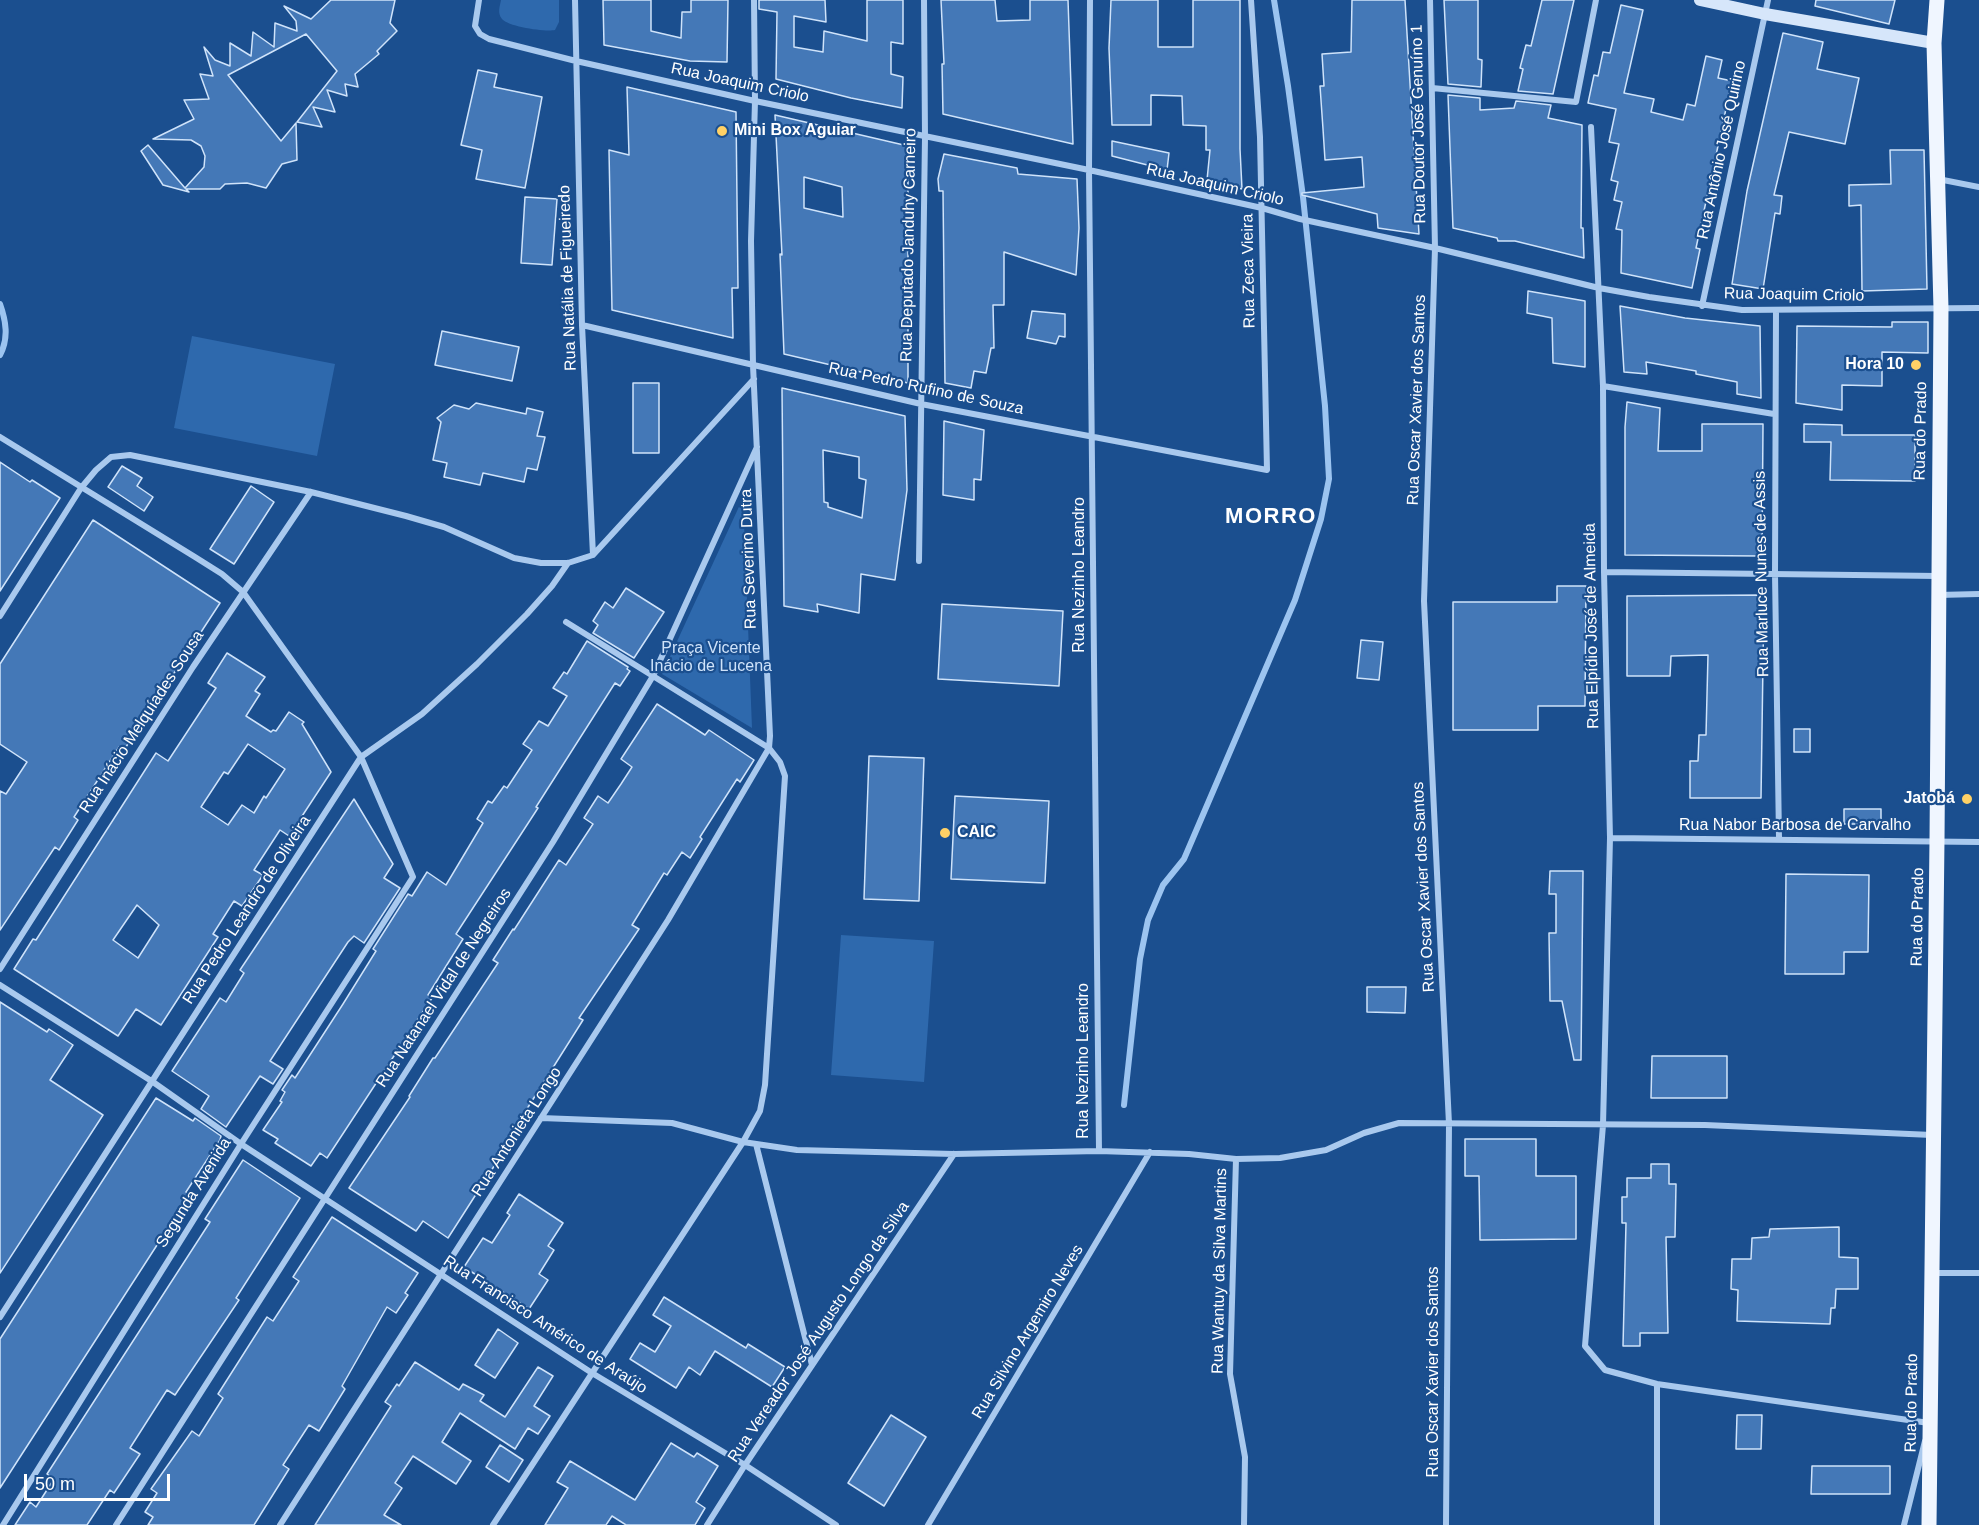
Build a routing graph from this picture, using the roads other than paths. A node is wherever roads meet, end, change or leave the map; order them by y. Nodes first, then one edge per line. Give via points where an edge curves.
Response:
1 (479, 0) edge
2 (575, 0) edge
3 (754, 0) edge
4 (924, 0) edge
5 (1090, 0) edge
6 (1251, 0) edge
7 (1430, 0) edge
8 (1596, 0) edge
9 (1700, 0) edge
10 (1768, 0) edge
11 (1937, 0) edge
12 (1765, 14) junction
13 (1934, 44) junction
14 (576, 61) junction
15 (1432, 88) junction
16 (754, 101) junction
17 (1591, 127) dead end
18 (925, 137) junction
19 (1089, 170) junction
20 (1937, 179) junction
21 (1979, 187) edge
22 (1262, 208) junction
23 (1435, 248) junction
24 (1599, 288) junction
25 (1702, 306) junction
26 (1979, 308) edge
27 (1941, 309) junction
28 (1776, 310) junction
29 (582, 325) junction
30 (753, 365) junction
31 (754, 379) junction
32 (1603, 386) junction
33 (921, 404) junction
34 (1774, 414) junction
35 (0, 437) edge
36 (1093, 437) junction
37 (758, 446) junction
38 (1267, 470) joint
39 (81, 488) junction
40 (311, 492) junction
41 (593, 555) junction
42 (919, 561) dead end
43 (568, 563) junction
44 (1604, 572) junction
45 (1775, 574) junction
46 (1938, 576) junction
47 (243, 592) junction
48 (1979, 594) edge
49 (1938, 595) junction
50 (0, 616) edge
51 (566, 622) dead end
52 (653, 676) junction
53 (769, 748) junction
54 (361, 757) junction
55 (1610, 838) junction
56 (1779, 838) junction
57 (1937, 840) junction
58 (1979, 842) edge
59 (0, 969) edge
60 (0, 985) edge
61 (153, 1082) junction
62 (542, 1118) junction
63 (1449, 1124) junction
64 (1603, 1125) junction
65 (1932, 1135) junction
66 (743, 1142) junction
67 (241, 1144) junction
68 (756, 1144) junction
69 (1099, 1151) junction
70 (1150, 1152) junction
71 (954, 1154) junction
72 (1236, 1159) junction
73 (326, 1199) junction
74 (1931, 1273) junction
75 (1979, 1273) edge
76 (442, 1275) junction
77 (0, 1317) edge
78 (812, 1365) junction
79 (592, 1373) junction
80 (1656, 1384) junction
81 (1930, 1423) junction
82 (745, 1465) junction
83 (3, 1525) edge
84 (116, 1525) edge
85 (280, 1525) edge
86 (493, 1525) edge
87 (707, 1525) edge
88 (836, 1525) edge
89 (928, 1525) edge
90 (1244, 1525) edge
91 (1446, 1525) edge
92 (1657, 1525) edge
93 (1904, 1525) edge
94 (1929, 1525) edge

1 - 14 street, Rua Joaquim Criolo via 475,26 480,34
2 - 14 street, Rua Natália de Figueiredo
3 - 16 street, Rua Severino Dutra
4 - 18 street, Rua Deputado Janduhy Carneiro
5 - 19 street, Rua Nezinho Leandro
6 - 22 street, Rua Zeca Vieira
7 - 15 street, Rua Doutor José Genuíno 1
8 - 15 street via 1576,102
9 - 12 street
10 - 12 street, Rua Antônio José Quirino
11 - 13 main road, Rua do Prado
12 - 13 street
12 - 25 street, Rua Antônio José Quirino
13 - 20 main road, Rua do Prado
14 - 16 street, Rua Joaquim Criolo
14 - 29 street, Rua Natália de Figueiredo
15 - 23 street, Rua Doutor José Genuíno 1
16 - 18 street, Rua Joaquim Criolo
16 - 30 street, Rua Severino Dutra
17 - 24 street, Rua Elpídio José de Almeida
18 - 19 street, Rua Joaquim Criolo
18 - 33 street, Rua Deputado Janduhy Carneiro
19 - 22 street, Rua Joaquim Criolo
19 - 36 street, Rua Nezinho Leandro
20 - 21 street
20 - 27 main road, Rua do Prado
22 - 23 street, Rua Joaquim Criolo
22 - 38 street, Rua Zeca Vieira
23 - 24 street, Rua Joaquim Criolo
23 - 63 street, Rua Oscar Xavier dos Santos via 1425,601
24 - 25 street, Rua Joaquim Criolo
24 - 32 street, Rua Elpídio José de Almeida
25 - 28 street, Rua Joaquim Criolo
26 - 27 street, Rua Joaquim Criolo
27 - 28 street, Rua Joaquim Criolo
27 - 46 main road, Rua do Prado
28 - 34 street, Rua Marluce Nunes de Assis
29 - 30 street, Rua Pedro Rufino de Souza
29 - 41 street, Rua Natália de Figueiredo
30 - 31 street, Rua Severino Dutra
30 - 33 street, Rua Pedro Rufino de Souza
31 - 37 street, Rua Severino Dutra
31 - 41 street
32 - 34 street
32 - 44 street, Rua Elpídio José de Almeida
33 - 36 street, Rua Pedro Rufino de Souza
33 - 42 street, Rua Deputado Janduhy Carneiro
34 - 45 street, Rua Marluce Nunes de Assis
35 - 39 street
36 - 38 street, Rua Pedro Rufino de Souza
36 - 69 street, Rua Nezinho Leandro
37 - 52 street, Rua Natanael Vidal de Negreiros
37 - 53 street, Rua Severino Dutra
39 - 40 street via 111,457 130,455
39 - 47 street via 222,574
39 - 50 street
40 - 43 street via 444,527 514,558
40 - 47 street, Rua Inácio Melquíades Sousa
41 - 43 street
43 - 54 street, Rua Pedro Leandro de Oliveira via 527,614 477,664 422,714
44 - 45 street
44 - 55 street, Rua Elpídio José de Almeida
45 - 46 street
45 - 56 street, Rua Marluce Nunes de Assis
46 - 49 main road, Rua do Prado
47 - 54 street
47 - 59 street, Rua Inácio Melquíades Sousa
48 - 49 street
49 - 57 main road, Rua do Prado
51 - 52 street
52 - 53 street
52 - 73 street, Rua Natanael Vidal de Negreiros via 553,842
53 - 62 street, Rua Antonieta Longo via 668,920
53 - 66 street, Rua Severino Dutra via 780,762 784,776 765,1085 760,1111
54 - 61 street, Rua Pedro Leandro de Oliveira
54 - 67 street, Segunda Avenida via 413,877
55 - 56 street, Rua Nabor Barbosa de Carvalho
55 - 64 street, Rua Elpídio José de Almeida
56 - 57 street, Rua Nabor Barbosa de Carvalho
57 - 58 street, Rua Nabor Barbosa de Carvalho
57 - 65 main road, Rua do Prado
60 - 61 street, Rua Francisco Américo de Araújo
61 - 67 street, Rua Francisco Américo de Araújo
61 - 77 street, Rua Pedro Leandro de Oliveira
62 - 66 street via 672,1124
62 - 76 street, Rua Antonieta Longo
63 - 64 street
63 - 72 street via 1399,1123 1326,1150 1280,1158
63 - 91 street, Rua Oscar Xavier dos Santos
64 - 65 street via 1705,1125
64 - 80 street, Rua Elpídio José de Almeida via 1584,1346 1605,1370
65 - 74 main road, Rua do Prado
66 - 68 street
66 - 79 street, Rua Severino Dutra
67 - 73 street, Rua Francisco Américo de Araújo
67 - 83 street, Segunda Avenida
68 - 71 street via 797,1150
68 - 78 street
69 - 70 street
69 - 71 street
70 - 72 street
70 - 89 street, Rua Silvino Argemiro Neves
71 - 78 street, Rua Vereador José Augusto Longo da Silva
72 - 90 street, Rua Wantuy da Silva Martins via 1230,1374 1245,1456
73 - 76 street, Rua Francisco Américo de Araújo
73 - 84 street, Rua Natanael Vidal de Negreiros
74 - 75 street
74 - 81 main road, Rua do Prado
76 - 79 street, Rua Francisco Américo de Araújo
76 - 85 street, Rua Antonieta Longo
78 - 82 street, Rua Vereador José Augusto Longo da Silva
79 - 82 street, Rua Francisco Américo de Araújo
79 - 86 street, Rua Severino Dutra
80 - 81 street, Rua Elpídio José de Almeida
80 - 92 street
81 - 93 street
81 - 94 main road, Rua do Prado
82 - 87 street, Rua Vereador José Augusto Longo da Silva
82 - 88 street, Rua Francisco Américo de Araújo

